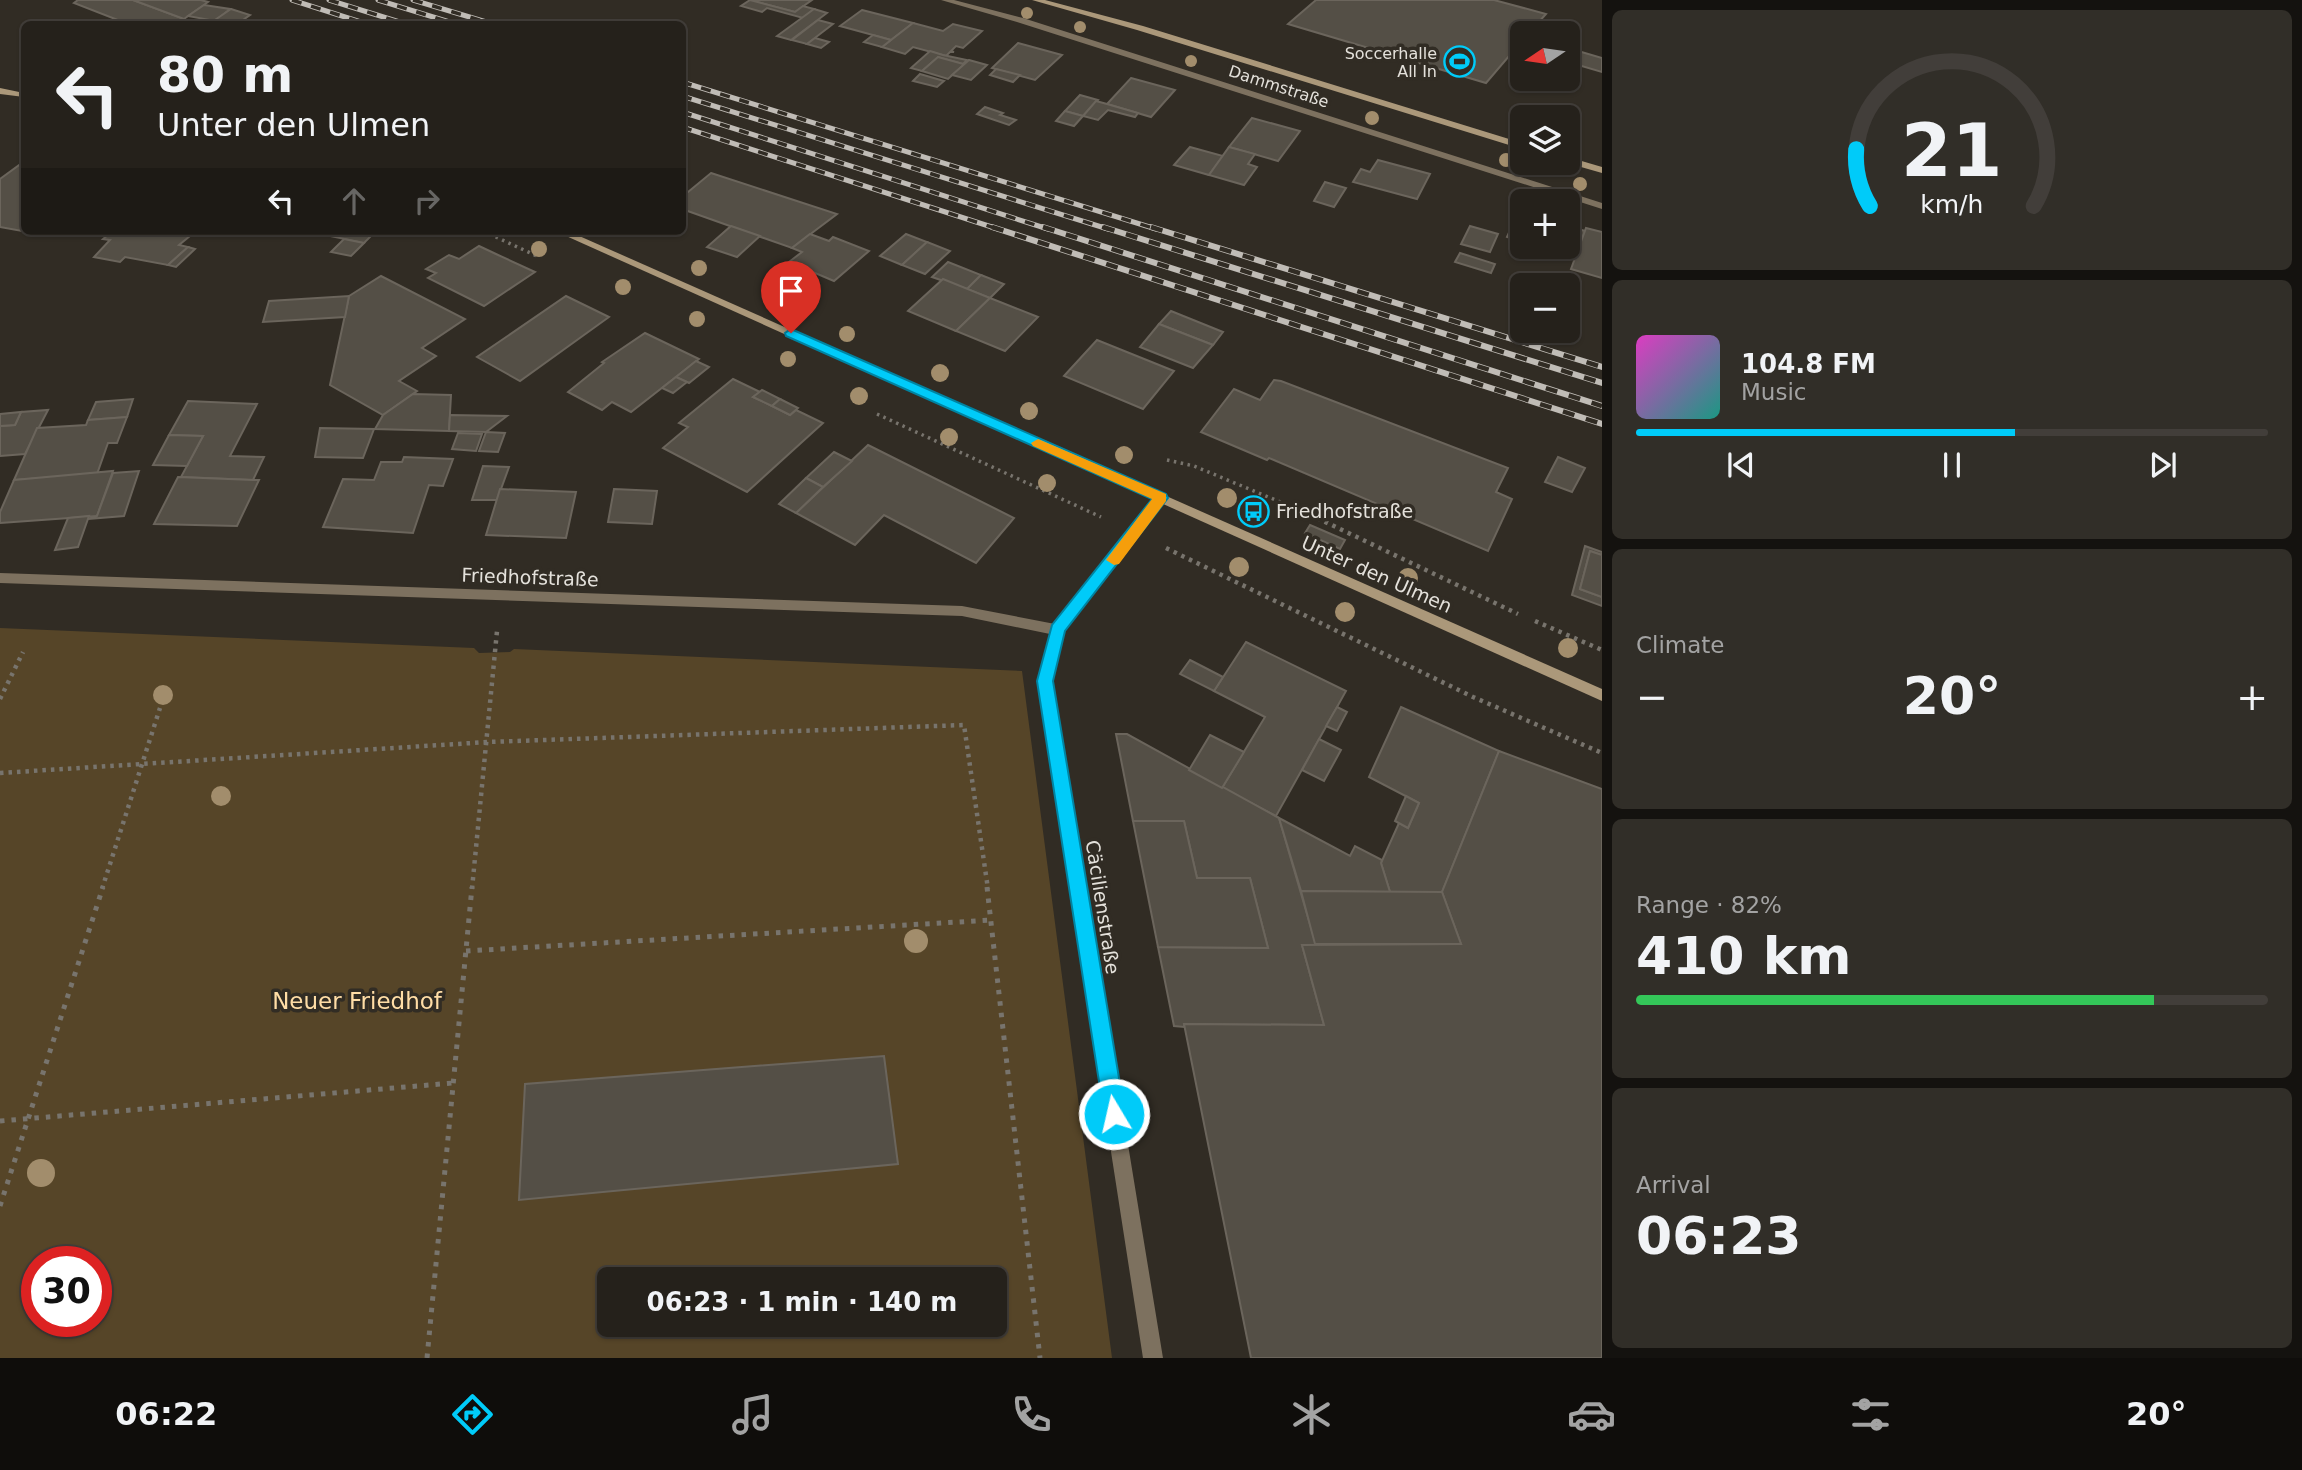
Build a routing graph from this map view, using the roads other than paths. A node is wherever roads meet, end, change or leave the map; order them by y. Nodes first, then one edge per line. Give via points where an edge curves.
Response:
1 (944, 0) edge
2 (1036, 0) edge
3 (0, 91) edge
4 (21, 94) edge
5 (1510, 142) edge
6 (1580, 164) edge
7 (1602, 170) edge
8 (1602, 206) edge
9 (569, 235) edge
10 (1161, 498) junction
11 (0, 578) edge
12 (1058, 629) junction
13 (1602, 695) edge
14 (1153, 1358) edge

1 - 8 street, Dammstraße via 1020,20
2 - 5 main road, Dammstraße
3 - 4 main road
6 - 7 main road
9 - 10 main road, Unter den Ulmen
10 - 12 street, Cäcilienstraße
10 - 13 main road, Unter den Ulmen
11 - 12 street, Friedhofstraße via 962,611
12 - 14 street, Cäcilienstraße via 1045,681

